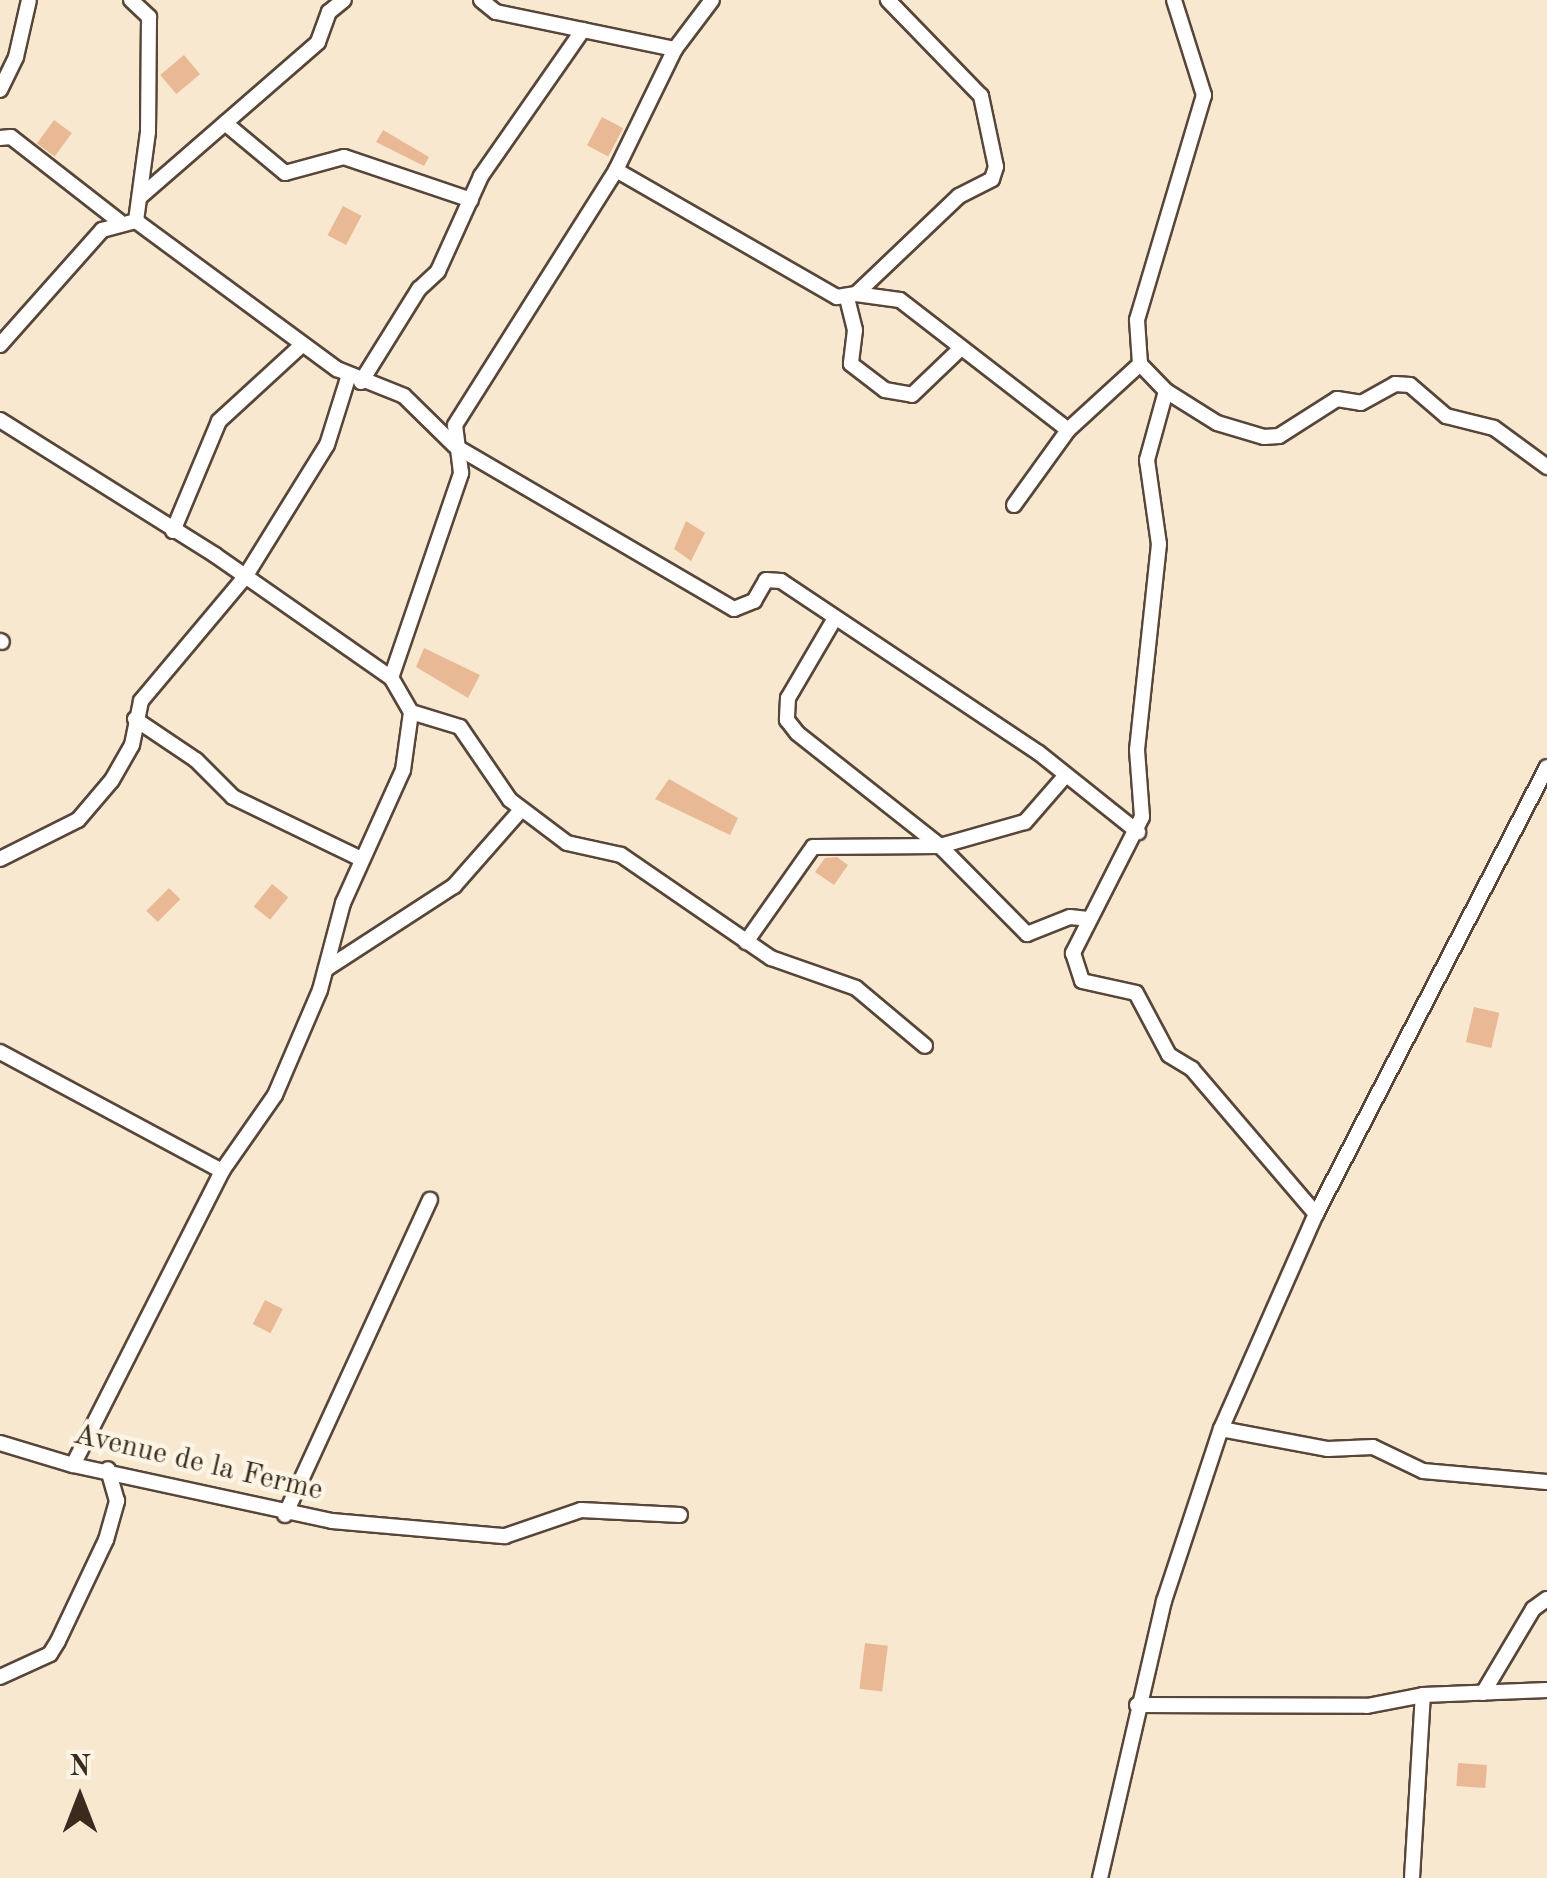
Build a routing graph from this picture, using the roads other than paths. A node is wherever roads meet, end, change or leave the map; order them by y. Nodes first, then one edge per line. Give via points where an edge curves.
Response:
1 (30, 0) edge
2 (131, 0) edge
3 (156, 0) edge
4 (344, 0) edge
5 (481, 0) edge
6 (712, 0) edge
7 (888, 0) edge
8 (1174, 0) edge
9 (149, 17) junction
10 (583, 30) junction
11 (675, 49) junction
12 (0, 90) edge
13 (225, 123) junction
14 (0, 138) edge
15 (616, 170) junction
16 (140, 197) junction
17 (471, 200) junction
18 (119, 221) junction
19 (136, 221) junction
20 (851, 296) junction
21 (0, 345) edge
22 (302, 345) junction
23 (961, 348) junction
24 (1140, 364) junction
25 (355, 379) junction
26 (1166, 391) junction
27 (0, 420) edge
28 (1068, 430) junction
29 (455, 446) junction
30 (1547, 467) edge
31 (1014, 505) dead end
32 (173, 531) junction
33 (245, 577) junction
34 (835, 618) junction
35 (391, 678) junction
36 (411, 712) junction
37 (136, 718) junction
38 (1547, 767) edge
39 (1066, 776) junction
40 (521, 810) junction
41 (1138, 832) junction
42 (0, 842) edge
43 (940, 846) junction
44 (7, 855) edge
45 (361, 859) junction
46 (1088, 919) junction
47 (746, 942) junction
48 (326, 969) junction
49 (925, 1046) dead end
50 (0, 1052) edge
51 (222, 1172) junction
52 (430, 1200) dead end
53 (1316, 1214) junction
54 (1221, 1429) junction
55 (0, 1442) edge
56 (73, 1465) junction
57 (108, 1469) junction
58 (1547, 1482) edge
59 (284, 1515) junction
60 (680, 1515) dead end
61 (1547, 1598) edge
62 (0, 1677) edge
63 (1547, 1690) edge
64 (1483, 1693) junction
65 (1423, 1695) junction
66 (1136, 1705) junction
67 (1100, 1878) edge
68 (1412, 1878) edge

1 - 12 street
2 - 9 street
3 - 9 street
4 - 13 street via 330,12 318,42
5 - 10 street via 496,12
6 - 11 street
7 - 20 street via 980,96 996,167 992,179 944,209
8 - 24 street via 1204,95 1139,296
9 - 16 street
10 - 11 street
10 - 17 street
11 - 15 street
13 - 16 street
13 - 17 street via 286,172 344,156
14 - 18 street via 12,136
15 - 20 street
15 - 29 street via 471,392 454,425
16 - 19 street
17 - 25 street via 438,271
18 - 19 street
18 - 21 street via 102,230
19 - 22 street
20 - 23 street via 900,300
20 - 23 street via 851,364 885,390 912,395
22 - 25 street
22 - 32 street via 219,422
23 - 28 street
24 - 26 street
24 - 28 street
25 - 29 street via 404,396
25 - 33 street via 327,445
26 - 30 street via 1217,423 1264,437 1278,436 1337,399 1361,403 1395,384 1410,385 1446,416 1494,428
26 - 41 street via 1147,460 1159,544 1137,750
27 - 32 street
28 - 31 street
29 - 34 street via 734,608 754,601 773,576
29 - 35 street via 462,473
32 - 33 street
33 - 35 street
33 - 37 street via 150,690
34 - 39 street
34 - 43 street via 788,698 787,720
35 - 36 street
36 - 40 street via 460,726
36 - 45 street via 403,770
37 - 44 street via 132,745 100,796 53,836
37 - 45 street via 196,760 233,797
38 - 53 street
39 - 41 street
39 - 43 street via 1025,822
40 - 47 street via 579,849 621,855
40 - 48 street via 454,886
41 - 46 street
42 - 44 street
43 - 46 street via 1027,934 1070,916
43 - 47 street via 813,847
45 - 48 street
46 - 53 street via 1073,952 1082,981 1136,992 1169,1055 1192,1069
47 - 49 street via 810,976 856,988
48 - 51 street via 268,1109
50 - 51 street
51 - 56 street
52 - 59 street
53 - 54 street
54 - 58 street via 1328,1449 1373,1447 1423,1471
54 - 66 street
55 - 56 street, Avenue de la Ferme
56 - 57 street, Avenue de la Ferme
57 - 59 street, Avenue de la Ferme via 207,1489
57 - 62 street via 116,1501 106,1540 58,1641 50,1654
59 - 60 street, Avenue de la Ferme via 505,1536 581,1510
61 - 64 street via 1533,1609
63 - 64 street
64 - 65 street
65 - 66 street via 1367,1706
65 - 68 street
66 - 67 street

